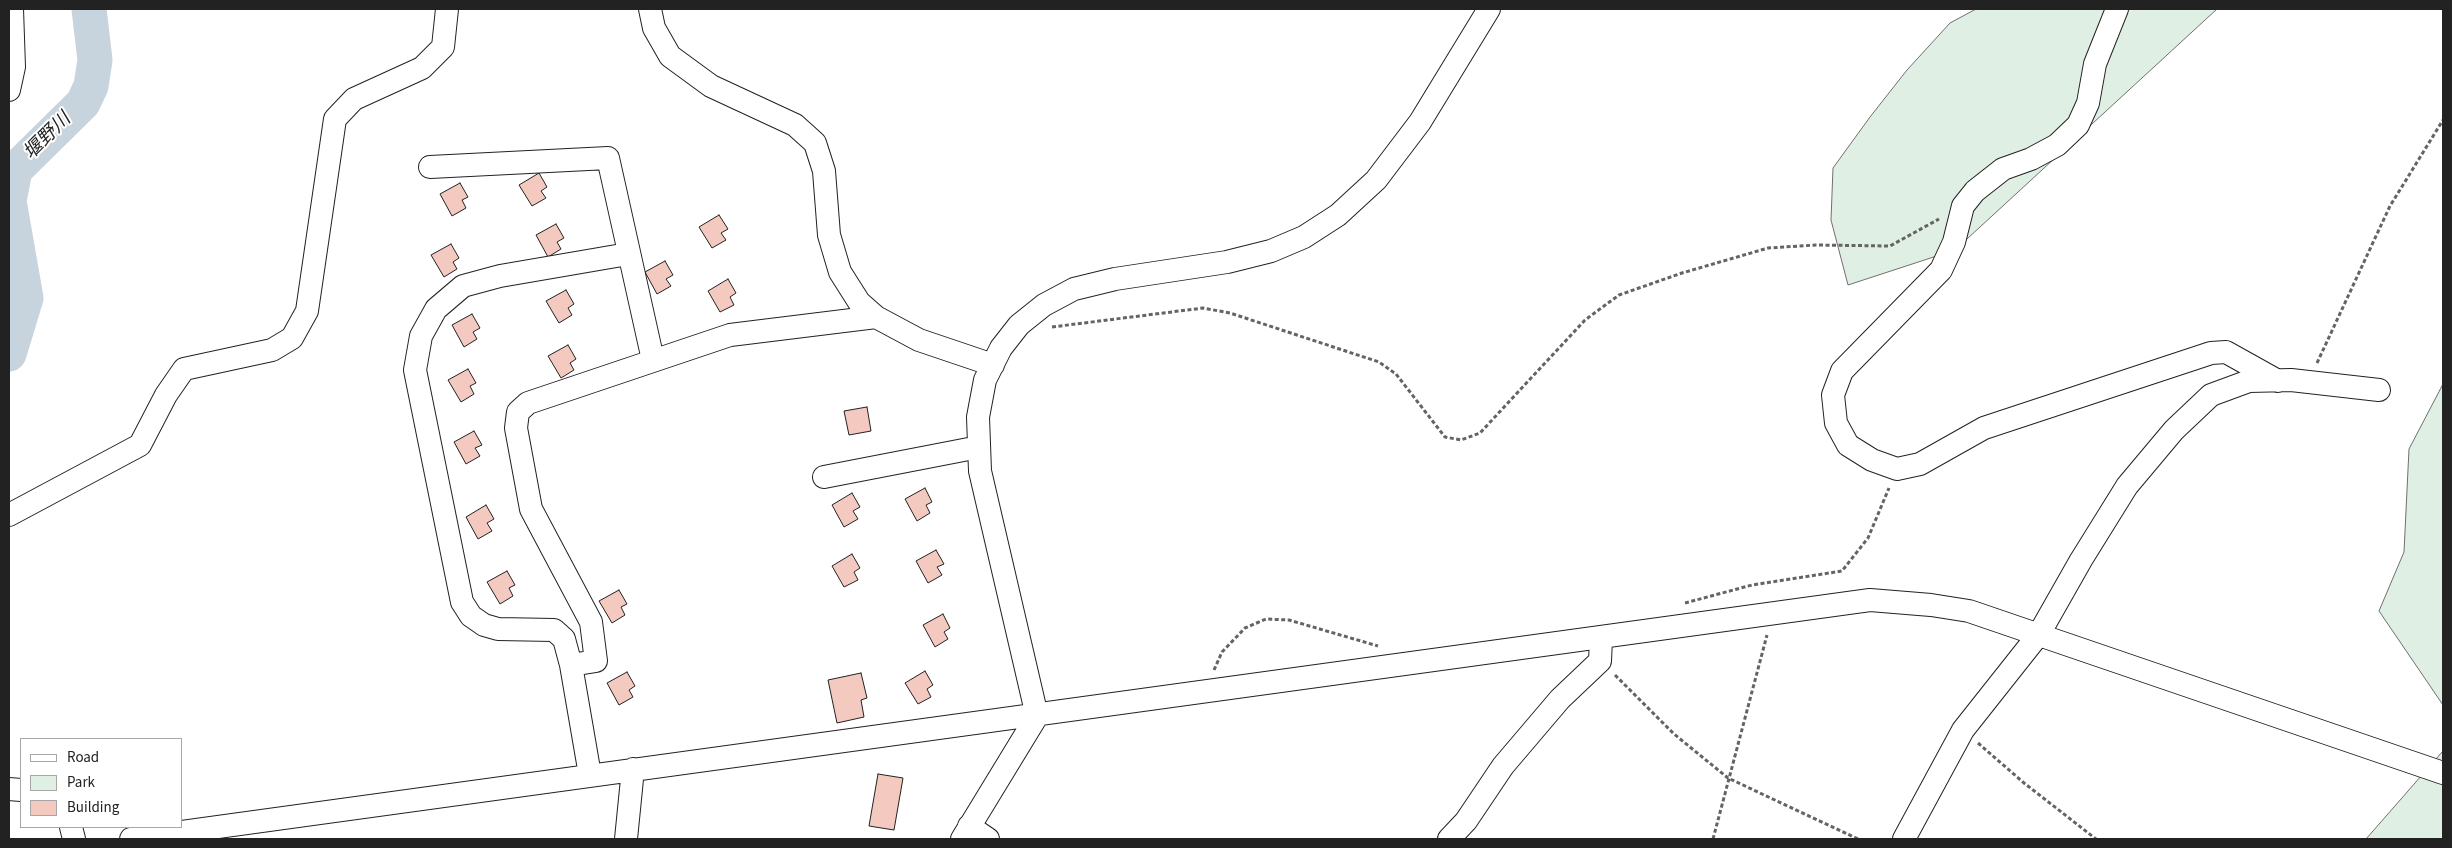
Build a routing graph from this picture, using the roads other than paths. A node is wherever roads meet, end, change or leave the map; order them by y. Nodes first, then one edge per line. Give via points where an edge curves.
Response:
1 (12, 9) edge
2 (446, 9) edge
3 (650, 9) edge
4 (1489, 9) edge
5 (2117, 9) edge
6 (9, 90) edge
7 (430, 168) dead end
8 (628, 254) junction
9 (876, 317) junction
10 (652, 360) junction
11 (993, 365) junction
12 (2278, 381) junction
13 (2379, 390) dead end
14 (979, 447) junction
15 (824, 477) dead end
16 (9, 515) edge
17 (2039, 634) junction
18 (1601, 638) junction
19 (571, 665) junction
20 (1037, 716) junction
21 (633, 769) junction
22 (2433, 769) edge
23 (590, 775) junction
24 (966, 833) edge
25 (131, 839) edge
26 (626, 839) edge
27 (988, 839) edge
28 (1449, 839) edge
29 (1904, 839) edge

1 - 6 street via 14,67
2 - 16 street via 443,47 422,68 354,99 336,119 307,311 292,338 272,350 184,369 166,395 140,445
3 - 9 street via 654,28 670,56 711,86 794,125 816,143 824,171 829,235 840,272 859,302
4 - 11 street via 1410,136 1376,180 1338,215 1304,238 1271,251 1074,289 1044,305 1019,324 1000,348
5 - 12 street via 2095,64 2088,103 2078,126 2057,145 2003,169 1975,191 1964,206 1954,242 1941,270 1842,371 1833,395 1836,423 1848,445 1872,460 1897,469 1920,464 1984,428 2211,353 2226,352
7 - 8 street via 608,158
8 - 10 street
8 - 19 street via 500,276 463,286 436,309 420,336 415,370 462,602 471,616 484,625 498,629 554,630 564,639
9 - 10 street via 730,335
9 - 11 street via 919,340
10 - 19 street via 528,403 518,412 516,428 531,509 591,622 596,661
11 - 14 street via 985,380 978,418
12 - 13 street
12 - 17 street via 2249,381 2211,395 2174,430 2127,486 2080,560
14 - 15 street
14 - 20 street via 980,471
17 - 18 street via 1969,612 1870,600
17 - 22 street
17 - 29 street via 1963,730
18 - 20 street
18 - 28 street via 1600,661 1560,699 1503,766 1466,821
19 - 23 street
20 - 21 street
20 - 24 street
21 - 23 street
21 - 26 street
23 - 25 street
24 - 27 street

